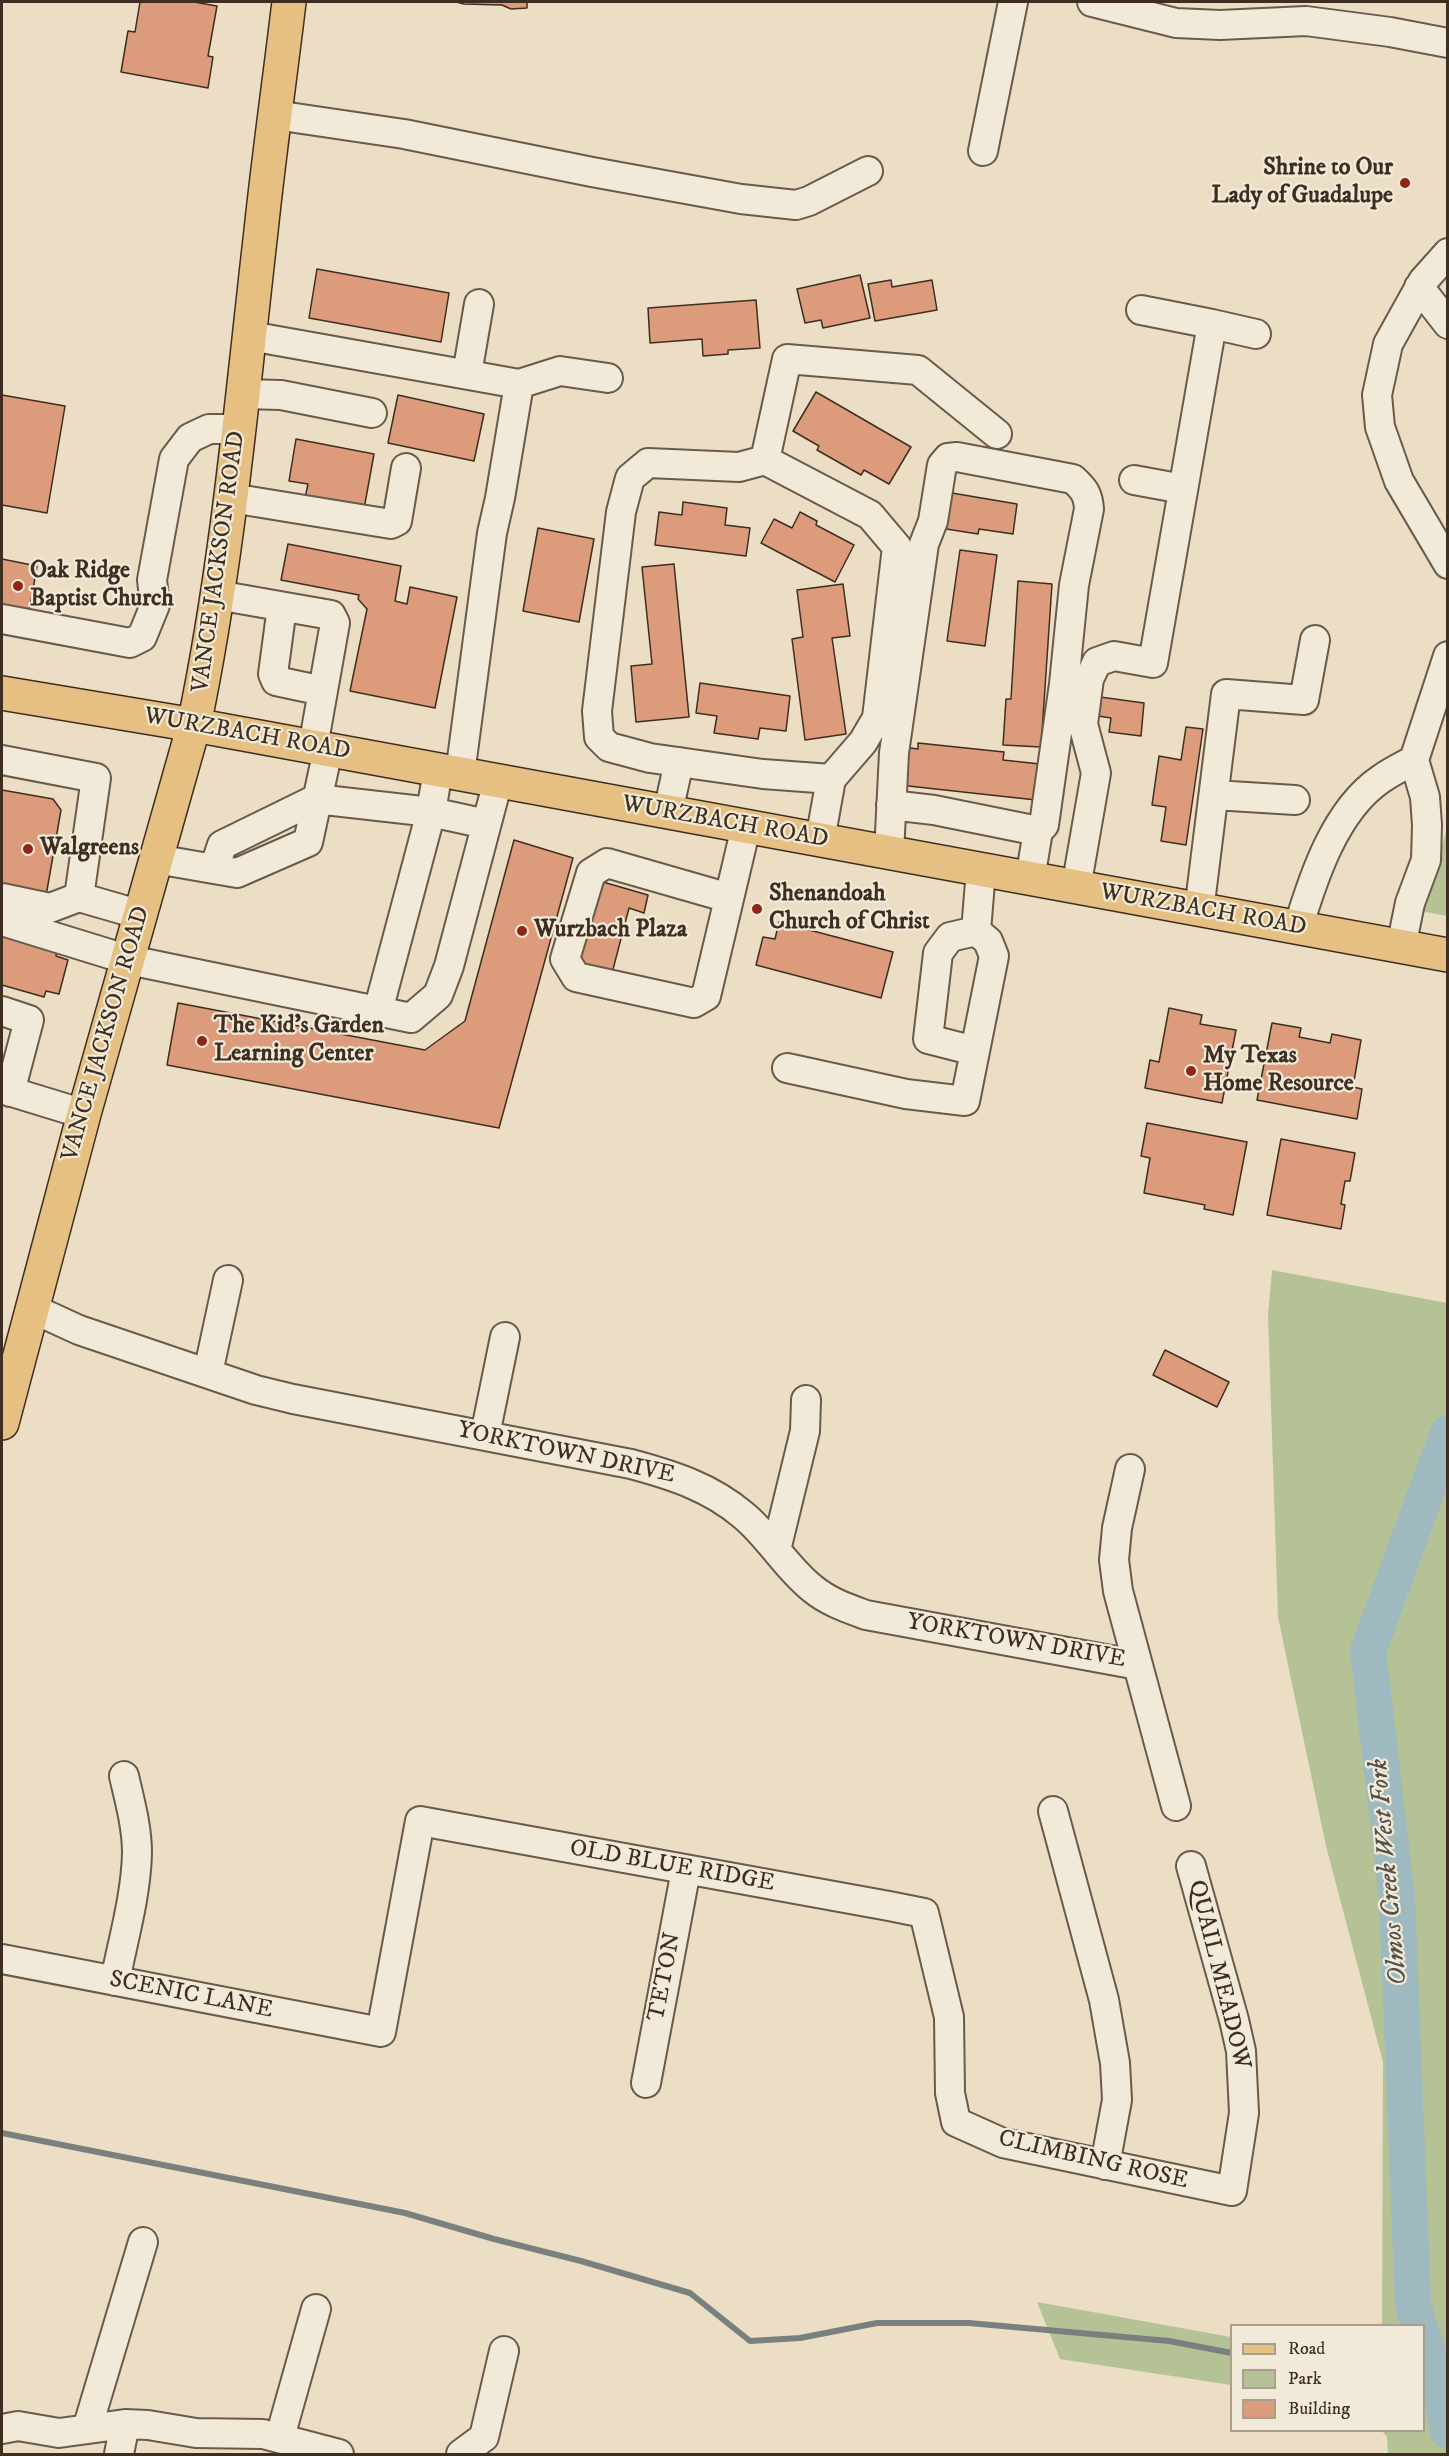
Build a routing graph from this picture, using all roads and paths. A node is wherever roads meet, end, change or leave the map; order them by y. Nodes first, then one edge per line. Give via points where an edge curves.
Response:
1 (289, 2) edge
2 (1013, 2) edge
3 (1092, 2) edge
4 (1448, 43) edge
5 (275, 115) junction
6 (983, 151) dead end
7 (868, 171) dead end
8 (1448, 253) edge
9 (1419, 287) junction
10 (480, 304) dead end
11 (1141, 310) dead end
12 (1212, 324) junction
13 (1448, 324) edge
14 (1256, 334) dead end
15 (250, 336) junction
16 (467, 374) junction
17 (608, 378) dead end
18 (519, 384) junction
19 (244, 394) junction
20 (372, 413) dead end
21 (240, 429) junction
22 (997, 434) dead end
23 (765, 460) junction
24 (406, 468) dead end
25 (1134, 480) dead end
26 (1183, 489) junction
27 (231, 498) junction
28 (1448, 564) edge
29 (217, 595) junction
30 (282, 607) junction
31 (2, 619) edge
32 (1316, 640) dead end
33 (1448, 656) edge
34 (323, 691) junction
35 (2, 693) edge
36 (194, 725) junction
37 (320, 748) junction
38 (2, 760) edge
39 (1414, 760) junction
40 (679, 762) junction
41 (449, 772) junction
42 (831, 779) junction
43 (498, 781) junction
44 (1214, 795) junction
45 (316, 799) junction
46 (1295, 800) dead end
47 (891, 805) junction
48 (430, 812) junction
49 (668, 812) junction
50 (486, 824) junction
51 (746, 827) junction
52 (1038, 831) junction
53 (820, 840) junction
54 (889, 853) junction
55 (156, 859) junction
56 (981, 870) junction
57 (1030, 879) junction
58 (1076, 888) junction
59 (79, 897) junction
60 (2, 898) edge
61 (729, 898) junction
62 (1199, 911) junction
63 (141, 915) junction
64 (2, 921) edge
65 (1298, 928) junction
66 (976, 931) junction
67 (1425, 951) edge
68 (129, 960) junction
69 (2, 1011) edge
70 (378, 1011) junction
71 (975, 1051) junction
72 (787, 1068) dead end
73 (6, 1090) edge
74 (84, 1114) junction
75 (228, 1280) dead end
76 (31, 1308) junction
77 (505, 1337) dead end
78 (207, 1373) junction
79 (806, 1400) dead end
80 (2, 1423) edge
81 (484, 1435) junction
82 (1130, 1469) dead end
83 (776, 1550) junction
84 (1138, 1665) junction
85 (124, 1776) dead end
86 (1176, 1806) dead end
87 (1053, 1811) dead end
88 (1191, 1866) dead end
89 (686, 1870) junction
90 (2, 1959) edge
91 (115, 1981) junction
92 (381, 2032) joint
93 (646, 2083) dead end
94 (956, 2122) joint
95 (1105, 2165) junction
96 (1232, 2192) joint
97 (143, 2242) dead end
98 (316, 2309) dead end
99 (504, 2351) dead end
100 (125, 2424) junction
101 (2, 2429) edge
102 (87, 2429) junction
103 (280, 2437) junction
104 (325, 2452) edge
105 (119, 2454) edge
106 (461, 2454) edge

1 - 5 main road, VANCE JACKSON ROAD
2 - 6 street
3 - 4 street via 1176,23 1306,21
5 - 7 street via 404,134 729,197 796,205
5 - 15 main road, VANCE JACKSON ROAD
8 - 9 street
9 - 13 street
9 - 28 street via 1388,344 1377,395 1380,428 1399,481
10 - 16 street
11 - 12 street
12 - 14 street
12 - 26 street
15 - 16 street
15 - 19 main road, VANCE JACKSON ROAD
16 - 18 street
17 - 18 street via 560,371
18 - 41 street
19 - 20 street via 281,395
19 - 21 main road, VANCE JACKSON ROAD
21 - 27 main road, VANCE JACKSON ROAD
21 - 31 street via 209,429 190,438 174,459 152,580 155,605 142,637 130,643
22 - 23 street via 918,370 787,359
23 - 40 street via 739,467 648,463 630,478 621,512 599,699 599,737 609,747
23 - 42 street via 870,515 897,547 877,718 863,742
24 - 27 street via 397,521 391,524
25 - 26 street
26 - 58 street via 1153,663 1114,656 1097,662 1089,679 1083,724 1096,773
27 - 29 main road, VANCE JACKSON ROAD
29 - 30 street
29 - 36 main road, VANCE JACKSON ROAD
30 - 34 street via 273,674 276,681
30 - 34 street via 331,615 335,623
32 - 44 street via 1304,700 1226,694
33 - 39 street
34 - 37 street
35 - 36 main road, WURZBACH ROAD
36 - 37 main road, WURZBACH ROAD
36 - 55 main road, VANCE JACKSON ROAD
37 - 41 main road, WURZBACH ROAD
37 - 45 street
38 - 59 street via 96,778
39 - 65 street via 1380,780 1361,797 1335,831
39 - 67 street via 1425,797 1427,825 1425,860 1410,903
40 - 42 street
40 - 49 street
41 - 43 main road, WURZBACH ROAD
41 - 48 street
42 - 53 street
43 - 49 main road, WURZBACH ROAD
43 - 50 street
44 - 46 street
44 - 62 street
45 - 48 street
45 - 55 street via 308,842 237,873
47 - 52 street
47 - 52 street via 894,753 924,544 933,521 942,465 948,458 957,457 1073,479 1088,496 1044,825
47 - 54 street
48 - 50 street
48 - 70 street
49 - 51 main road, WURZBACH ROAD
50 - 70 street via 438,995 411,1018
51 - 53 main road, WURZBACH ROAD
51 - 61 street
52 - 57 street
53 - 54 main road, WURZBACH ROAD
54 - 56 main road, WURZBACH ROAD
55 - 63 main road, VANCE JACKSON ROAD
56 - 57 main road, WURZBACH ROAD
56 - 66 street
57 - 58 main road, WURZBACH ROAD
58 - 62 main road, WURZBACH ROAD
59 - 60 street via 50,908
59 - 63 street
61 - 61 street via 706,996 694,1004 576,977 565,959 591,873 606,863
62 - 65 main road, WURZBACH ROAD
63 - 68 main road, VANCE JACKSON ROAD
64 - 68 street
65 - 67 main road, WURZBACH ROAD
66 - 71 street via 988,941 994,956
66 - 71 street via 950,937 938,953 928,1039
68 - 70 street
68 - 74 main road, VANCE JACKSON ROAD
69 - 73 street via 28,1020
71 - 72 street via 965,1101 906,1094
73 - 74 street
74 - 76 main road, VANCE JACKSON ROAD
75 - 78 street
76 - 78 street, YORKTOWN DRIVE via 79,1330
76 - 80 main road, VANCE JACKSON ROAD
77 - 81 street
78 - 81 street, YORKTOWN DRIVE via 293,1399
79 - 83 street via 805,1431
81 - 83 street, YORKTOWN DRIVE via 682,1478 744,1515
82 - 84 street via 1114,1560 1118,1591
83 - 84 street, YORKTOWN DRIVE via 813,1589 838,1605 866,1615
84 - 86 street
85 - 91 street via 135,1822 137,1853
87 - 95 street via 1104,2000 1116,2063 1117,2100
88 - 96 street, QUAIL MEADOW via 1241,2051 1244,2113
89 - 92 street, OLD BLUE RIDGE via 420,1821
89 - 93 street, TETON
89 - 94 street, OLD BLUE RIDGE via 924,1913 949,2017 950,2092
90 - 91 street, SCENIC LANE
91 - 92 street, SCENIC LANE
94 - 95 street, CLIMBING ROSE via 1003,2144
95 - 96 street, CLIMBING ROSE
97 - 102 street
98 - 103 street
99 - 106 street via 484,2437
100 - 102 street
100 - 103 street via 196,2433
100 - 105 street
101 - 102 street via 18,2427 59,2433
103 - 104 street

